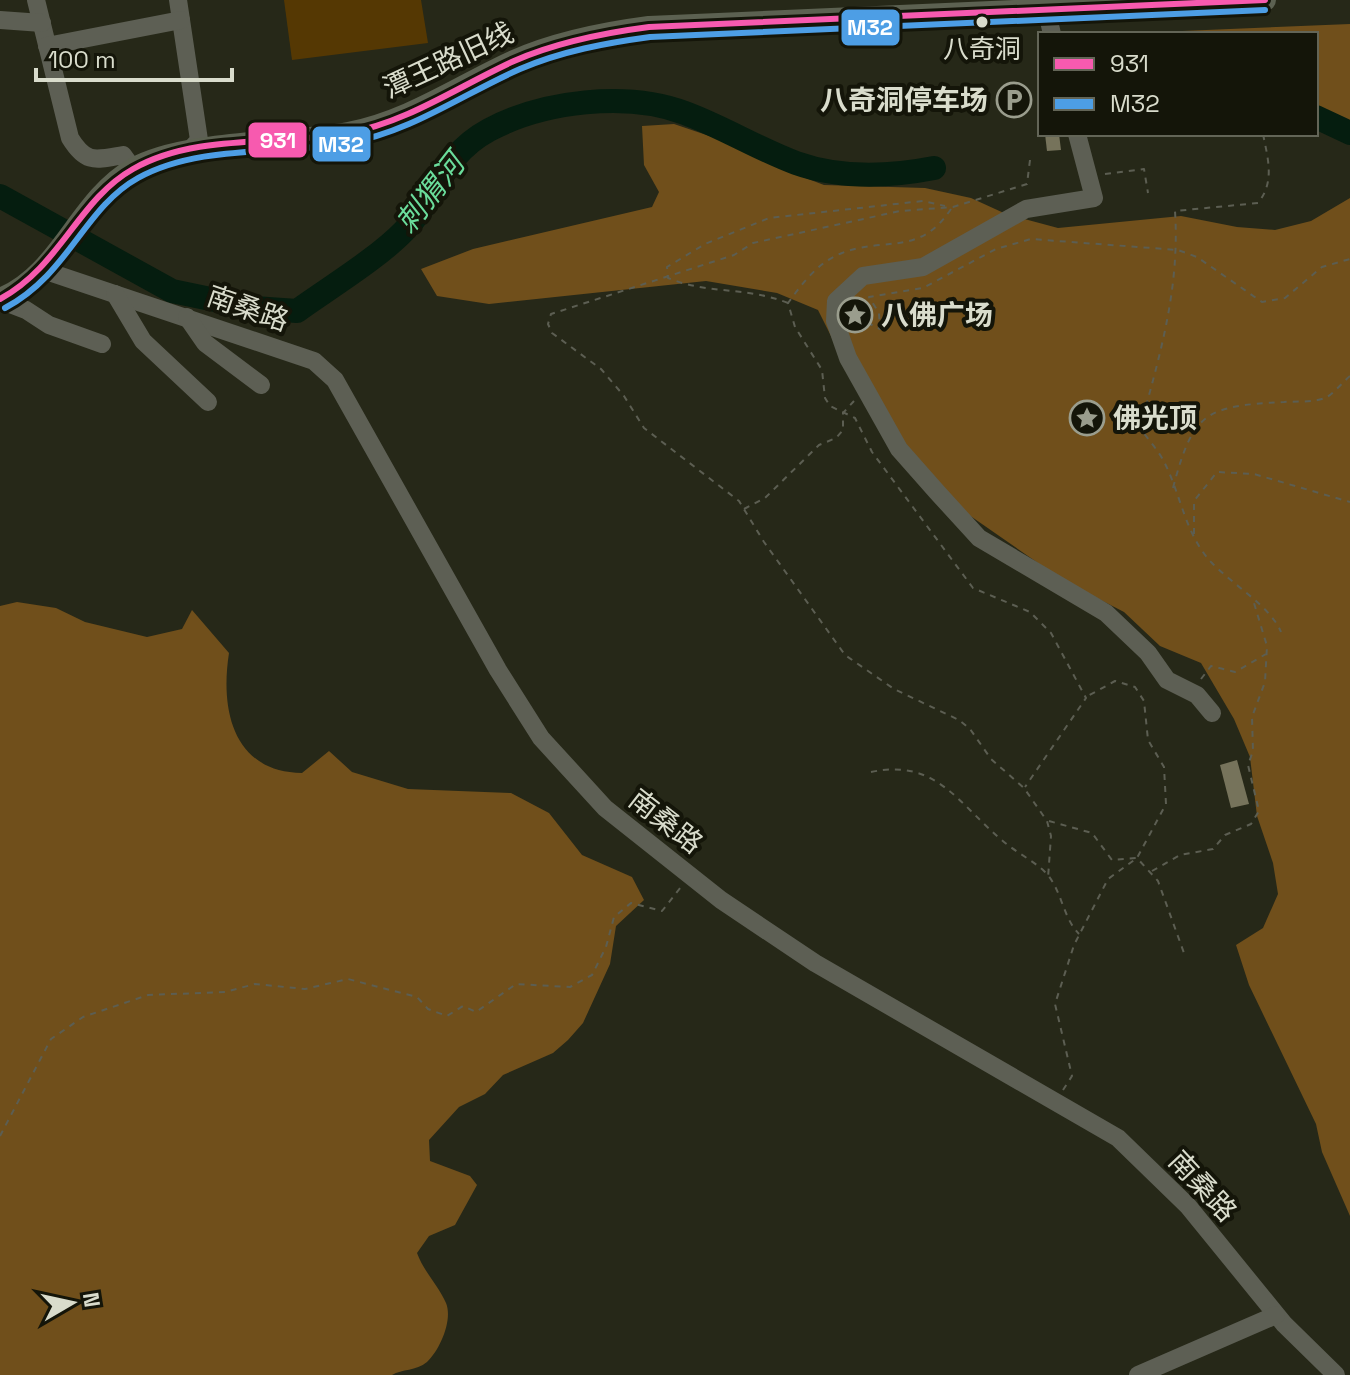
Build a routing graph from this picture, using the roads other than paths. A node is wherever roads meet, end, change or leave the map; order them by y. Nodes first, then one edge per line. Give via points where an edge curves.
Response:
1 (36, 0) edge
2 (178, 0) edge
3 (1265, 0) edge
4 (1178, 2) edge
5 (873, 8) edge
6 (1046, 8) junction
7 (0, 20) edge
8 (181, 20) junction
9 (42, 23) junction
10 (1052, 32) edge
11 (47, 46) junction
12 (1078, 136) edge
13 (188, 152) junction
14 (133, 169) junction
15 (46, 266) junction
16 (115, 294) junction
17 (0, 300) edge
18 (187, 317) junction
19 (102, 344) dead end
20 (261, 385) dead end
21 (208, 402) dead end
22 (1212, 713) dead end
23 (1276, 1315) junction
24 (1138, 1375) edge
25 (1336, 1375) edge

1 - 9 street
2 - 8 street
3 - 4 main road, 潭王路旧线
4 - 6 main road, 潭王路旧线
5 - 6 main road, 潭王路旧线
5 - 13 main road, 潭王路旧线 via 604,34 514,61 374,126
6 - 10 street
7 - 9 street
8 - 11 street
8 - 13 street via 199,140
9 - 11 street
11 - 14 street via 70,138 80,154 95,160 123,155
12 - 22 street via 1094,198 1026,209 923,267 863,276 836,301 835,321 857,376 899,449 979,538 1106,613 1148,653 1167,680 1191,692
13 - 14 main road, 潭王路旧线
14 - 15 main road, 潭王路旧线 via 94,206
15 - 16 street, 南桑路
15 - 17 main road, 潭王路旧线
16 - 18 street, 南桑路
16 - 21 street via 143,341
17 - 19 street via 57,329
18 - 20 street via 205,343
18 - 23 street, 南桑路 via 314,361 335,380 498,670 541,738 605,808 815,963 1118,1138 1188,1206
23 - 24 street
23 - 25 street, 南桑路

